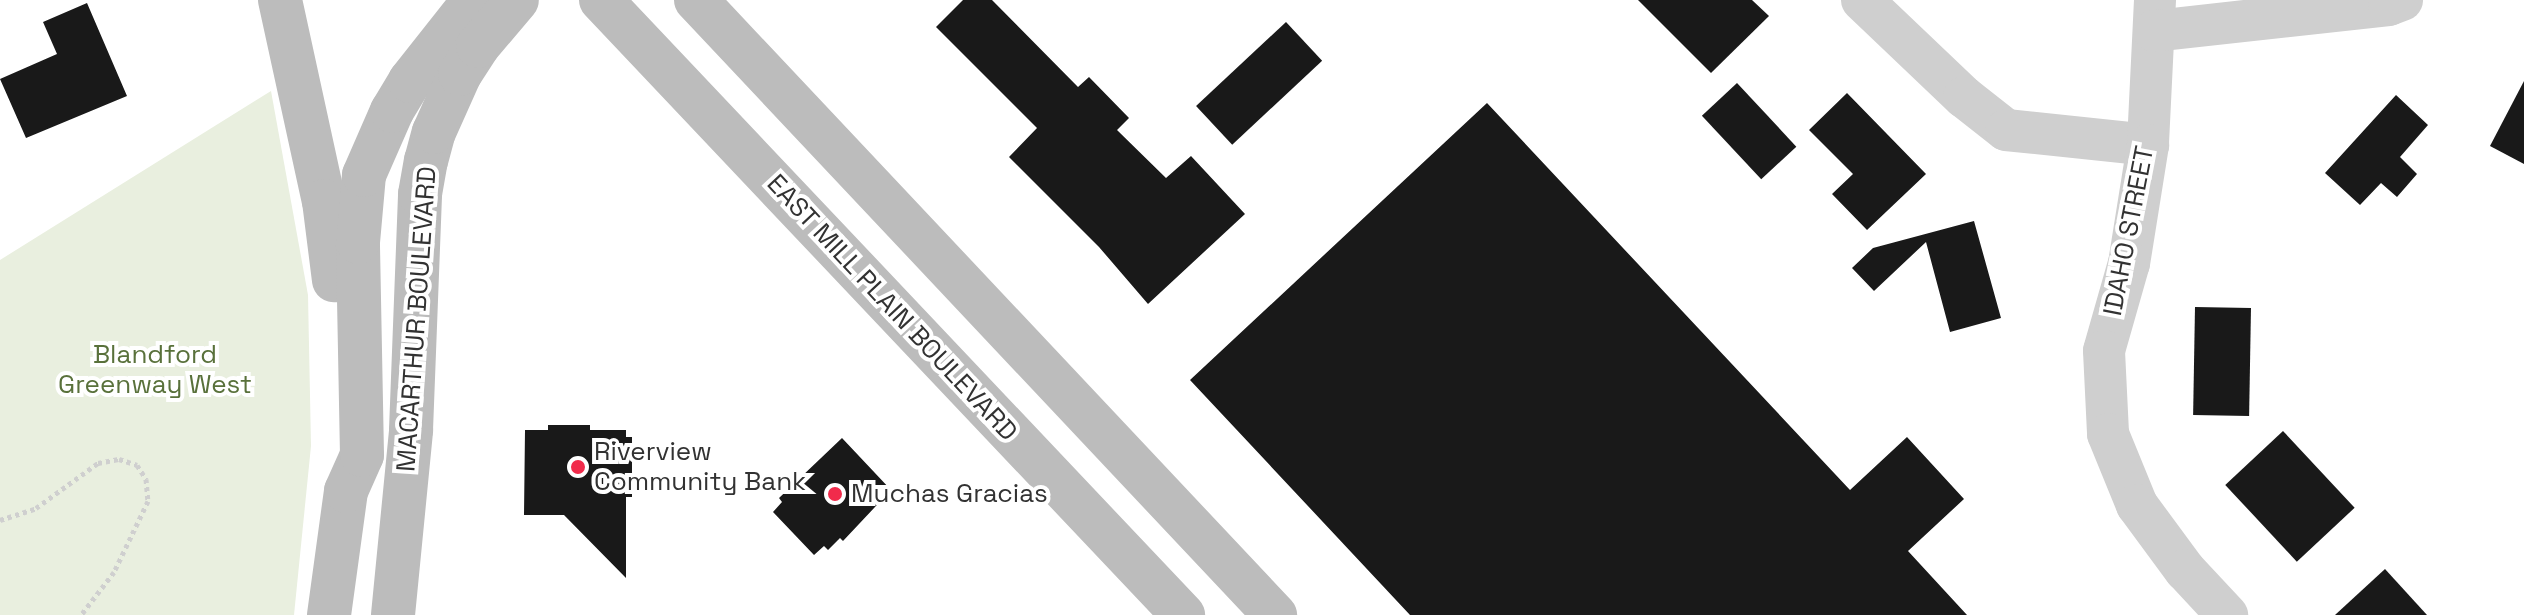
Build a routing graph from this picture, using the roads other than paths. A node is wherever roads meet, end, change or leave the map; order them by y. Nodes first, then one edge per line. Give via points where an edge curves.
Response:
1 (280, 0) edge
2 (474, 0) edge
3 (517, 0) edge
4 (601, 0) edge
5 (696, 0) edge
6 (1862, 0) edge
7 (2402, 0) edge
8 (2155, 16) edge
9 (2148, 145) junction
10 (346, 491) junction
11 (329, 615) edge
12 (393, 615) edge
13 (1183, 615) edge
14 (1275, 615) edge
15 (2227, 615) edge

1 - 10 street via 331,249 335,453
2 - 10 street, MACARTHUR BOULEVARD via 410,81 364,175 358,242 362,455
3 - 12 street, MACARTHUR BOULEVARD via 460,74 426,161 420,194 411,430
4 - 13 street, EAST MILL PLAIN BOULEVARD
5 - 14 street
6 - 9 street via 2006,130
7 - 8 street via 2389,5
8 - 9 street, IDAHO STREET
9 - 15 street, IDAHO STREET via 2129,263 2104,351 2108,434 2137,505 2185,570
10 - 11 street, MACARTHUR BOULEVARD

